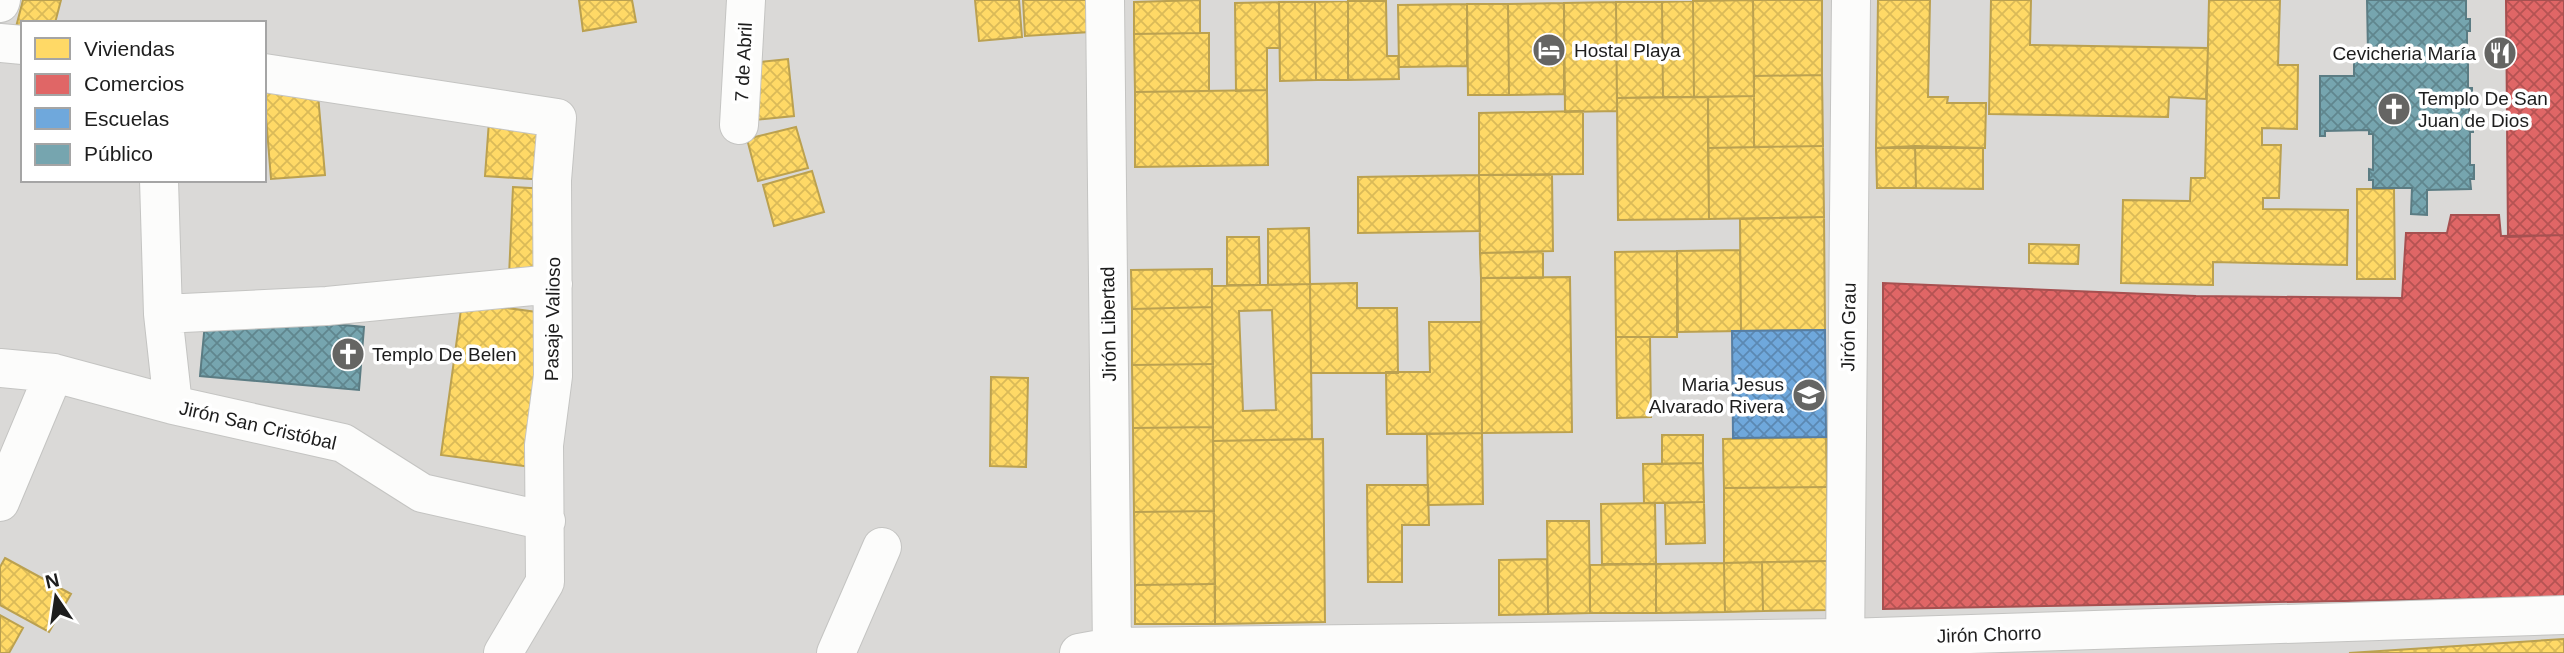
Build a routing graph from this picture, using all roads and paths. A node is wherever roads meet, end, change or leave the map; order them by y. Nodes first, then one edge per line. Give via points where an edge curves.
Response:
1 (746, 0) edge
2 (1105, 0) edge
3 (1851, 0) edge
4 (0, 43) edge
5 (21, 45) edge
6 (266, 74) edge
7 (739, 125) dead end
8 (159, 182) edge
9 (553, 284) junction
10 (163, 314) junction
11 (0, 368) edge
12 (54, 373) junction
13 (173, 405) junction
14 (0, 502) edge
15 (546, 521) junction
16 (882, 547) dead end
17 (2564, 615) edge
18 (1845, 646) edge
19 (1101, 651) edge
20 (503, 653) edge
21 (836, 653) edge

1 - 7 street, 7 de Abril
2 - 19 street, Jirón Libertad
3 - 18 street, Jirón Grau
4 - 5 street
6 - 9 street, Pasaje Valioso via 557,118 552,180
8 - 10 street
9 - 10 street via 327,306
9 - 15 street, Pasaje Valioso via 553,376 544,445
10 - 13 street
11 - 12 street, Jirón San Cristóbal
12 - 13 street, Jirón San Cristóbal
12 - 14 street
13 - 15 street, Jirón San Cristóbal via 343,443 422,493
15 - 20 street, Pasaje Valioso via 545,582
16 - 21 street
17 - 18 street, Jirón Chorro
18 - 19 street, Jirón Chorro

